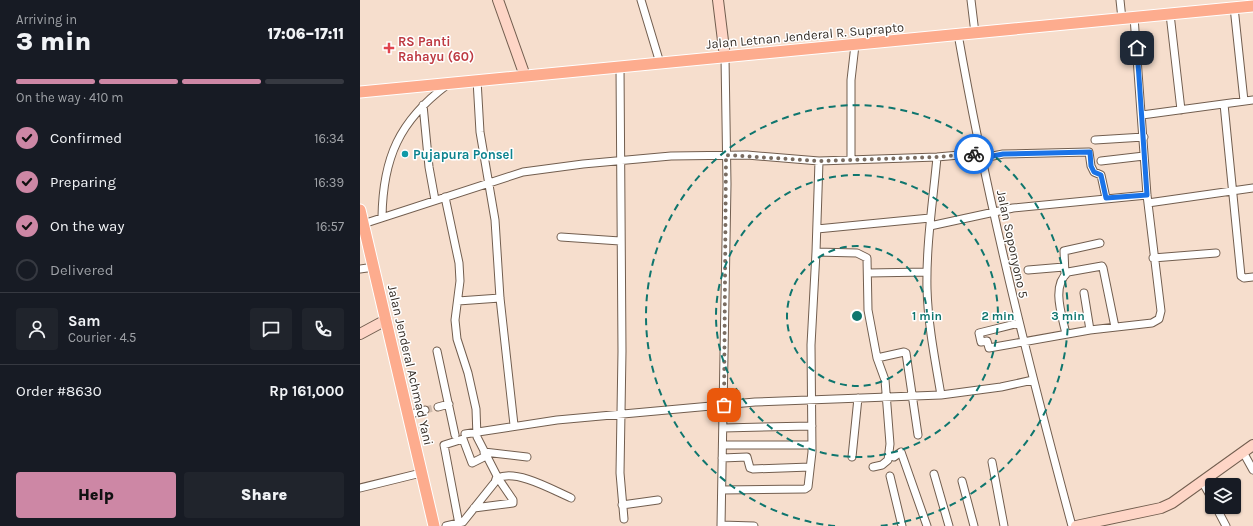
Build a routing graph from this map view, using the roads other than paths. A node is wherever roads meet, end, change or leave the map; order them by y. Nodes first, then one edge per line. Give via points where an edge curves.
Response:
1 (498, 0) edge
2 (641, 0) edge
3 (718, 0) edge
4 (971, 0) edge
5 (1120, 0) edge
6 (1253, 6) edge
7 (1234, 7) junction
8 (1170, 14) junction
9 (1134, 17) junction
10 (1122, 19) junction
11 (975, 33) junction
12 (958, 34) junction
13 (855, 46) junction
14 (725, 56) junction
15 (660, 63) junction
16 (620, 67) junction
17 (525, 76) junction
18 (477, 80) junction
19 (449, 83) junction
20 (360, 92) edge
21 (1253, 100) edge
22 (1244, 101) junction
23 (423, 104) junction
24 (1224, 104) junction
25 (1181, 110) junction
26 (1142, 115) junction
27 (1144, 137) junction
28 (1095, 140) dead end
29 (726, 155) junction
30 (982, 156) junction
31 (1144, 156) junction
32 (937, 157) junction
33 (621, 159) junction
34 (851, 159) junction
35 (819, 161) junction
36 (1100, 161) dead end
37 (489, 183) junction
38 (1253, 188) edge
39 (1232, 191) junction
40 (445, 197) junction
41 (1106, 198) junction
42 (1147, 199) junction
43 (435, 200) junction
44 (994, 212) junction
45 (361, 217) edge
46 (382, 217) junction
47 (930, 222) junction
48 (817, 229) junction
49 (561, 237) dead end
50 (620, 241) junction
51 (1100, 243) dead end
52 (816, 252) junction
53 (1216, 253) dead end
54 (1153, 258) junction
55 (374, 266) junction
56 (360, 269) edge
57 (1028, 270) dead end
58 (1064, 271) junction
59 (927, 272) junction
60 (868, 273) junction
61 (1253, 277) edge
62 (1084, 293) dead end
63 (500, 298) junction
64 (458, 301) junction
65 (386, 320) junction
66 (1019, 323) junction
67 (1115, 327) junction
68 (1090, 330) junction
69 (360, 334) edge
70 (1066, 334) junction
71 (1024, 341) junction
72 (437, 351) dead end
73 (877, 358) junction
74 (1033, 380) junction
75 (940, 395) junction
76 (887, 397) junction
77 (913, 397) junction
78 (858, 398) junction
79 (811, 399) junction
80 (449, 404) junction
81 (724, 405) junction
82 (438, 407) tunnel mouth
83 (425, 410) tunnel mouth
84 (620, 414) junction
85 (408, 415) junction
86 (514, 425) junction
87 (812, 426) junction
88 (723, 428) junction
89 (477, 431) junction
90 (465, 434) dead end
91 (456, 435) dead end
92 (918, 435) dead end
93 (723, 444) junction
94 (812, 445) junction
95 (1253, 445) edge
96 (1243, 452) junction
97 (485, 454) junction
98 (889, 455) junction
99 (527, 457) dead end
100 (852, 457) dead end
101 (722, 458) junction
102 (992, 462) dead end
103 (873, 467) dead end
104 (810, 468) junction
105 (1253, 470) edge
106 (421, 473) junction
107 (934, 474) dead end
108 (890, 476) dead end
109 (497, 477) junction
110 (962, 481) dead end
111 (1202, 481) junction
112 (1205, 486) edge
113 (360, 488) edge
114 (722, 490) junction
115 (571, 498) dead end
116 (658, 500) dead end
117 (622, 505) junction
118 (474, 508) junction
119 (1220, 514) edge
120 (624, 519) dead end
121 (462, 524) edge
122 (721, 525) edge
123 (1087, 525) edge
124 (434, 526) edge
125 (446, 526) edge
126 (754, 526) edge
127 (902, 526) edge
128 (927, 526) edge
129 (950, 526) edge
130 (974, 526) edge
131 (1004, 526) edge
132 (1072, 526) edge
133 (1076, 526) edge
134 (1226, 526) edge

1 - 17 main road
2 - 15 street
3 - 14 main road
4 - 11 street
5 - 10 street
6 - 7 main road, Jalan Letnan Jenderal R. Suprapto
7 - 8 main road, Jalan Letnan Jenderal R. Suprapto
7 - 22 street
8 - 9 main road, Jalan Letnan Jenderal R. Suprapto
8 - 25 street
9 - 10 main road, Jalan Letnan Jenderal R. Suprapto
9 - 26 street
10 - 11 main road, Jalan Letnan Jenderal R. Suprapto
11 - 12 main road, Jalan Letnan Jenderal R. Suprapto
12 - 13 main road, Jalan Letnan Jenderal R. Suprapto
12 - 30 street, Jalan Soponyono 5
13 - 14 main road, Jalan Letnan Jenderal R. Suprapto
13 - 34 street via 851,80
14 - 15 main road, Jalan Letnan Jenderal R. Suprapto
14 - 29 street
15 - 16 main road, Jalan Letnan Jenderal R. Suprapto
16 - 17 main road, Jalan Letnan Jenderal R. Suprapto
16 - 33 street
17 - 18 main road, Jalan Letnan Jenderal R. Suprapto
18 - 19 main road, Jalan Letnan Jenderal R. Suprapto
18 - 37 street via 480,132
19 - 20 main road, Jalan Letnan Jenderal R. Suprapto
19 - 23 street
21 - 22 street
22 - 24 street
23 - 43 street
23 - 46 street via 398,139 389,161 384,182
24 - 25 street
24 - 39 street
25 - 26 street
26 - 27 street
27 - 28 street
27 - 31 street
29 - 33 street
29 - 35 street
29 - 81 street
30 - 32 street
30 - 41 street via 1090,152 1091,166 1094,172 1101,175
30 - 44 street, Jalan Soponyono 5
31 - 36 street
31 - 42 street
32 - 34 street
32 - 47 street
33 - 37 street via 523,172
33 - 50 street
34 - 35 street
35 - 48 street
37 - 40 street
37 - 63 street via 495,220
38 - 39 street
39 - 42 street
39 - 61 street via 1241,276
40 - 43 street
40 - 64 street via 459,263
41 - 42 street
41 - 44 street
42 - 54 street
43 - 46 street
44 - 47 street
44 - 66 street, Jalan Soponyono 5
45 - 46 street
45 - 55 main road, Jalan Jenderal Achmad Yani
47 - 48 street
47 - 59 street
48 - 52 street
49 - 50 street
50 - 84 street
51 - 58 street via 1064,251
52 - 60 street via 863,255 867,258
52 - 79 street
53 - 54 street
54 - 67 street via 1161,312 1159,318 1152,323
55 - 56 street
55 - 65 main road, Jalan Jenderal Achmad Yani
57 - 58 street
58 - 67 street via 1102,266
58 - 70 street via 1059,287 1059,299
59 - 60 street
59 - 75 street via 930,324
60 - 73 street via 868,310
62 - 68 street
63 - 64 street
63 - 86 street
64 - 89 street via 456,339 468,373 476,410
65 - 69 main road
65 - 85 main road, Jalan Jenderal Achmad Yani
66 - 71 street, Jalan Soponyono 5
66 - 71 street via 979,333 981,342 987,341 989,348
67 - 68 street
68 - 70 street
70 - 71 street
71 - 74 street, Jalan Soponyono 5
72 - 80 street
73 - 76 street via 885,380
73 - 77 street via 906,352
74 - 75 street
74 - 132 street, Jalan Soponyono 5
75 - 77 street
76 - 77 street
76 - 78 street
76 - 98 street
77 - 92 street
78 - 79 street
78 - 100 street
79 - 81 street
79 - 87 street
80 - 82 street
80 - 91 street
81 - 84 street
81 - 88 street
83 - 85 street
84 - 86 street
84 - 117 street
85 - 106 main road, Jalan Jenderal Achmad Yani
86 - 89 street
87 - 88 street
87 - 94 street
88 - 93 street
89 - 90 street
89 - 97 street
93 - 94 street
93 - 101 street
94 - 104 street
95 - 96 main road
96 - 105 street
96 - 111 main road
97 - 99 street
97 - 109 street
97 - 121 street via 472,462 463,439 444,445
98 - 103 street via 886,462
98 - 128 street via 894,457 902,454
101 - 104 street via 747,457 750,468 753,469
101 - 114 street
102 - 131 street
104 - 114 street via 806,489
106 - 113 street
106 - 124 main road, Jalan Jenderal Achmad Yani
107 - 129 street
108 - 127 street
109 - 115 street via 520,476
109 - 118 street
109 - 118 street via 513,503
110 - 130 street
111 - 112 street
111 - 123 main road via 1161,508
114 - 122 street
116 - 117 street
117 - 120 street
118 - 121 street
119 - 134 street
121 - 125 street
122 - 126 street
123 - 133 main road

